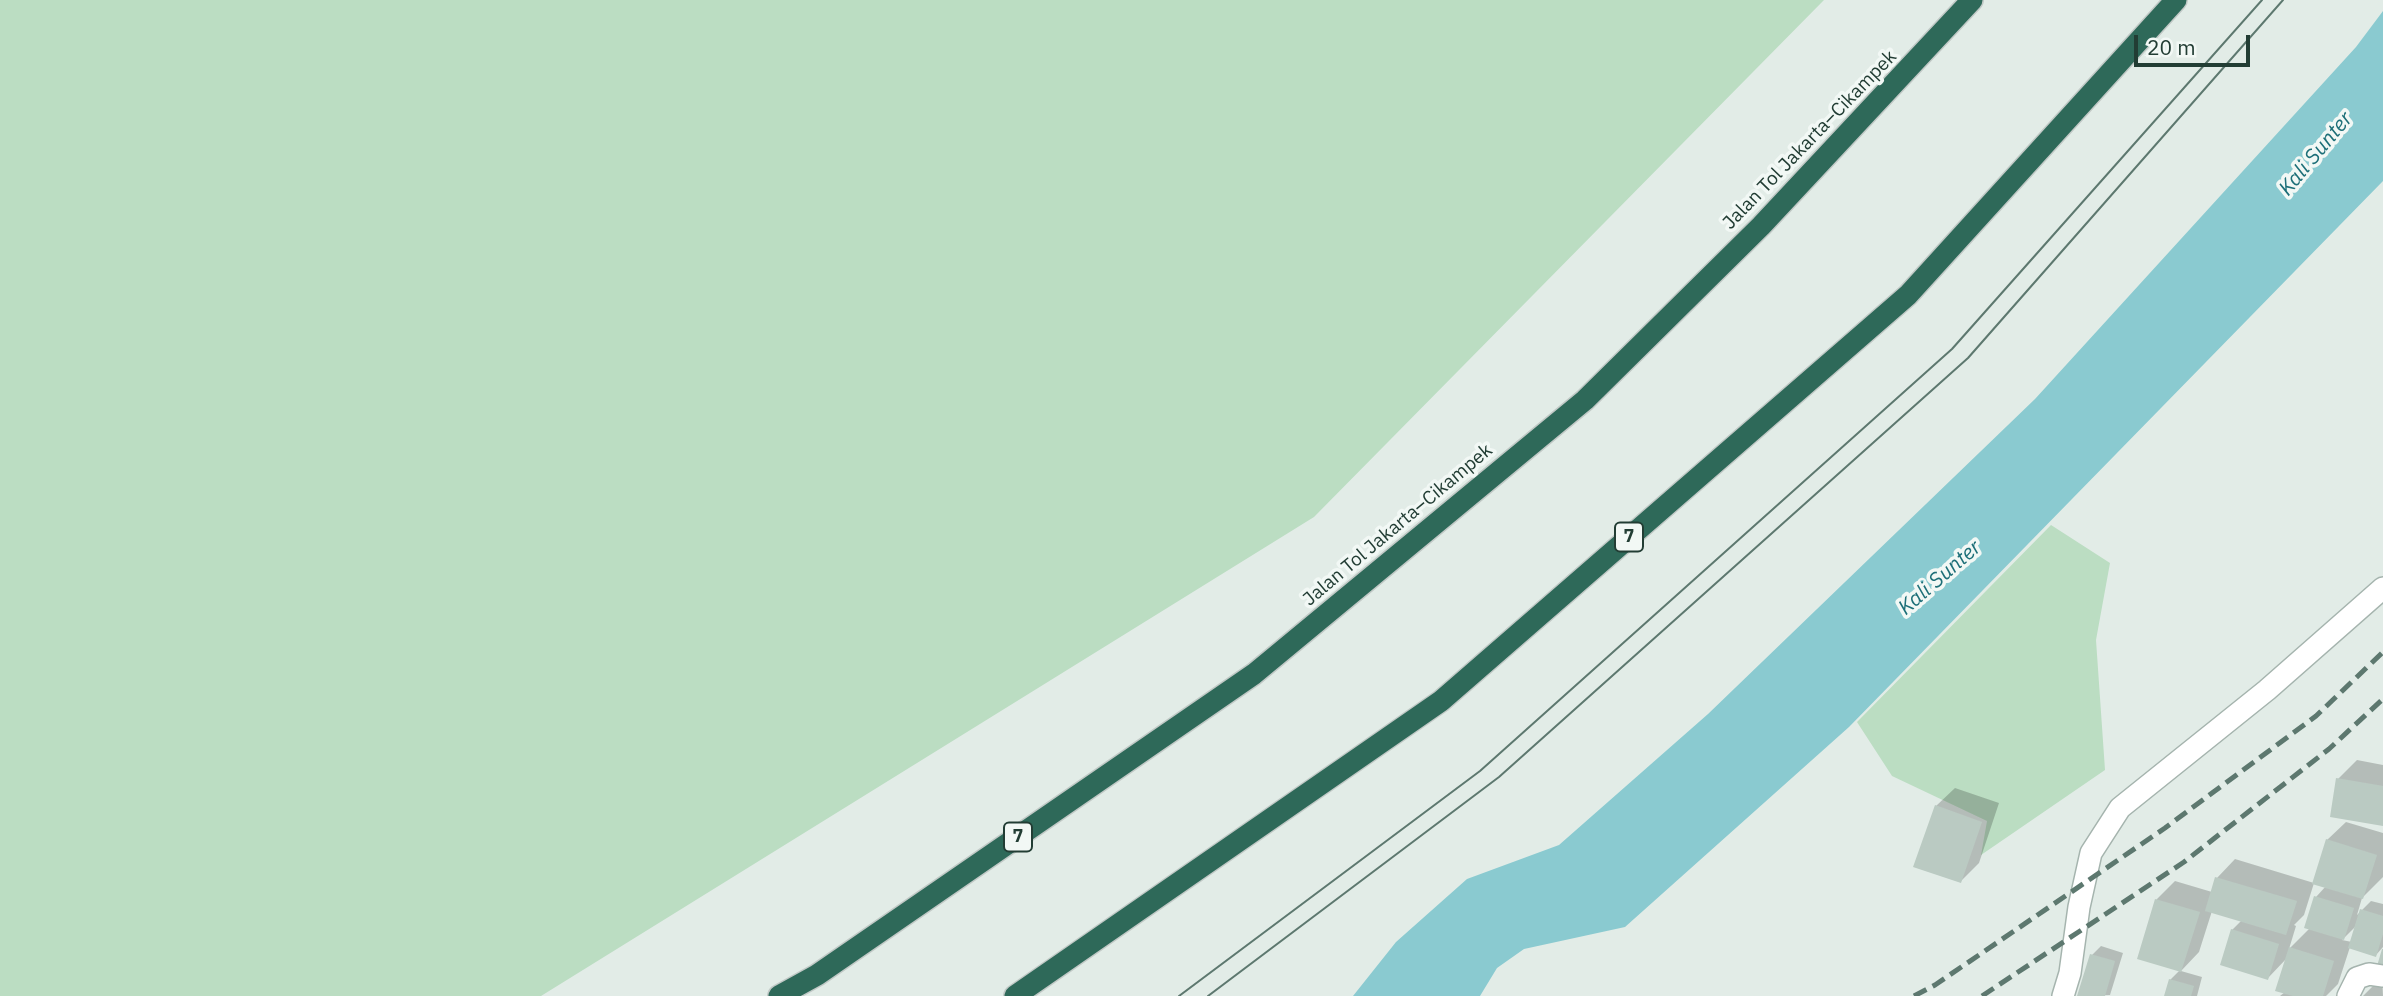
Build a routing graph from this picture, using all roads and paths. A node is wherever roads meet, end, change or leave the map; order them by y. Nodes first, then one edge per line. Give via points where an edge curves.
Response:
1 (1972, 0) edge
2 (2176, 0) edge
3 (2383, 588) edge
4 (2383, 976) edge
5 (779, 996) edge
6 (1016, 996) edge
7 (2063, 996) edge
8 (2348, 996) edge

1 - 5 highway, Jalan Tol Jakarta–Cikampek / 7 via 1761,226 1575,409 1254,674 817,975
2 - 6 highway, 7 via 1908,295 1441,701
3 - 7 street via 2267,690 2120,808 2091,853
4 - 8 street via 2357,978

